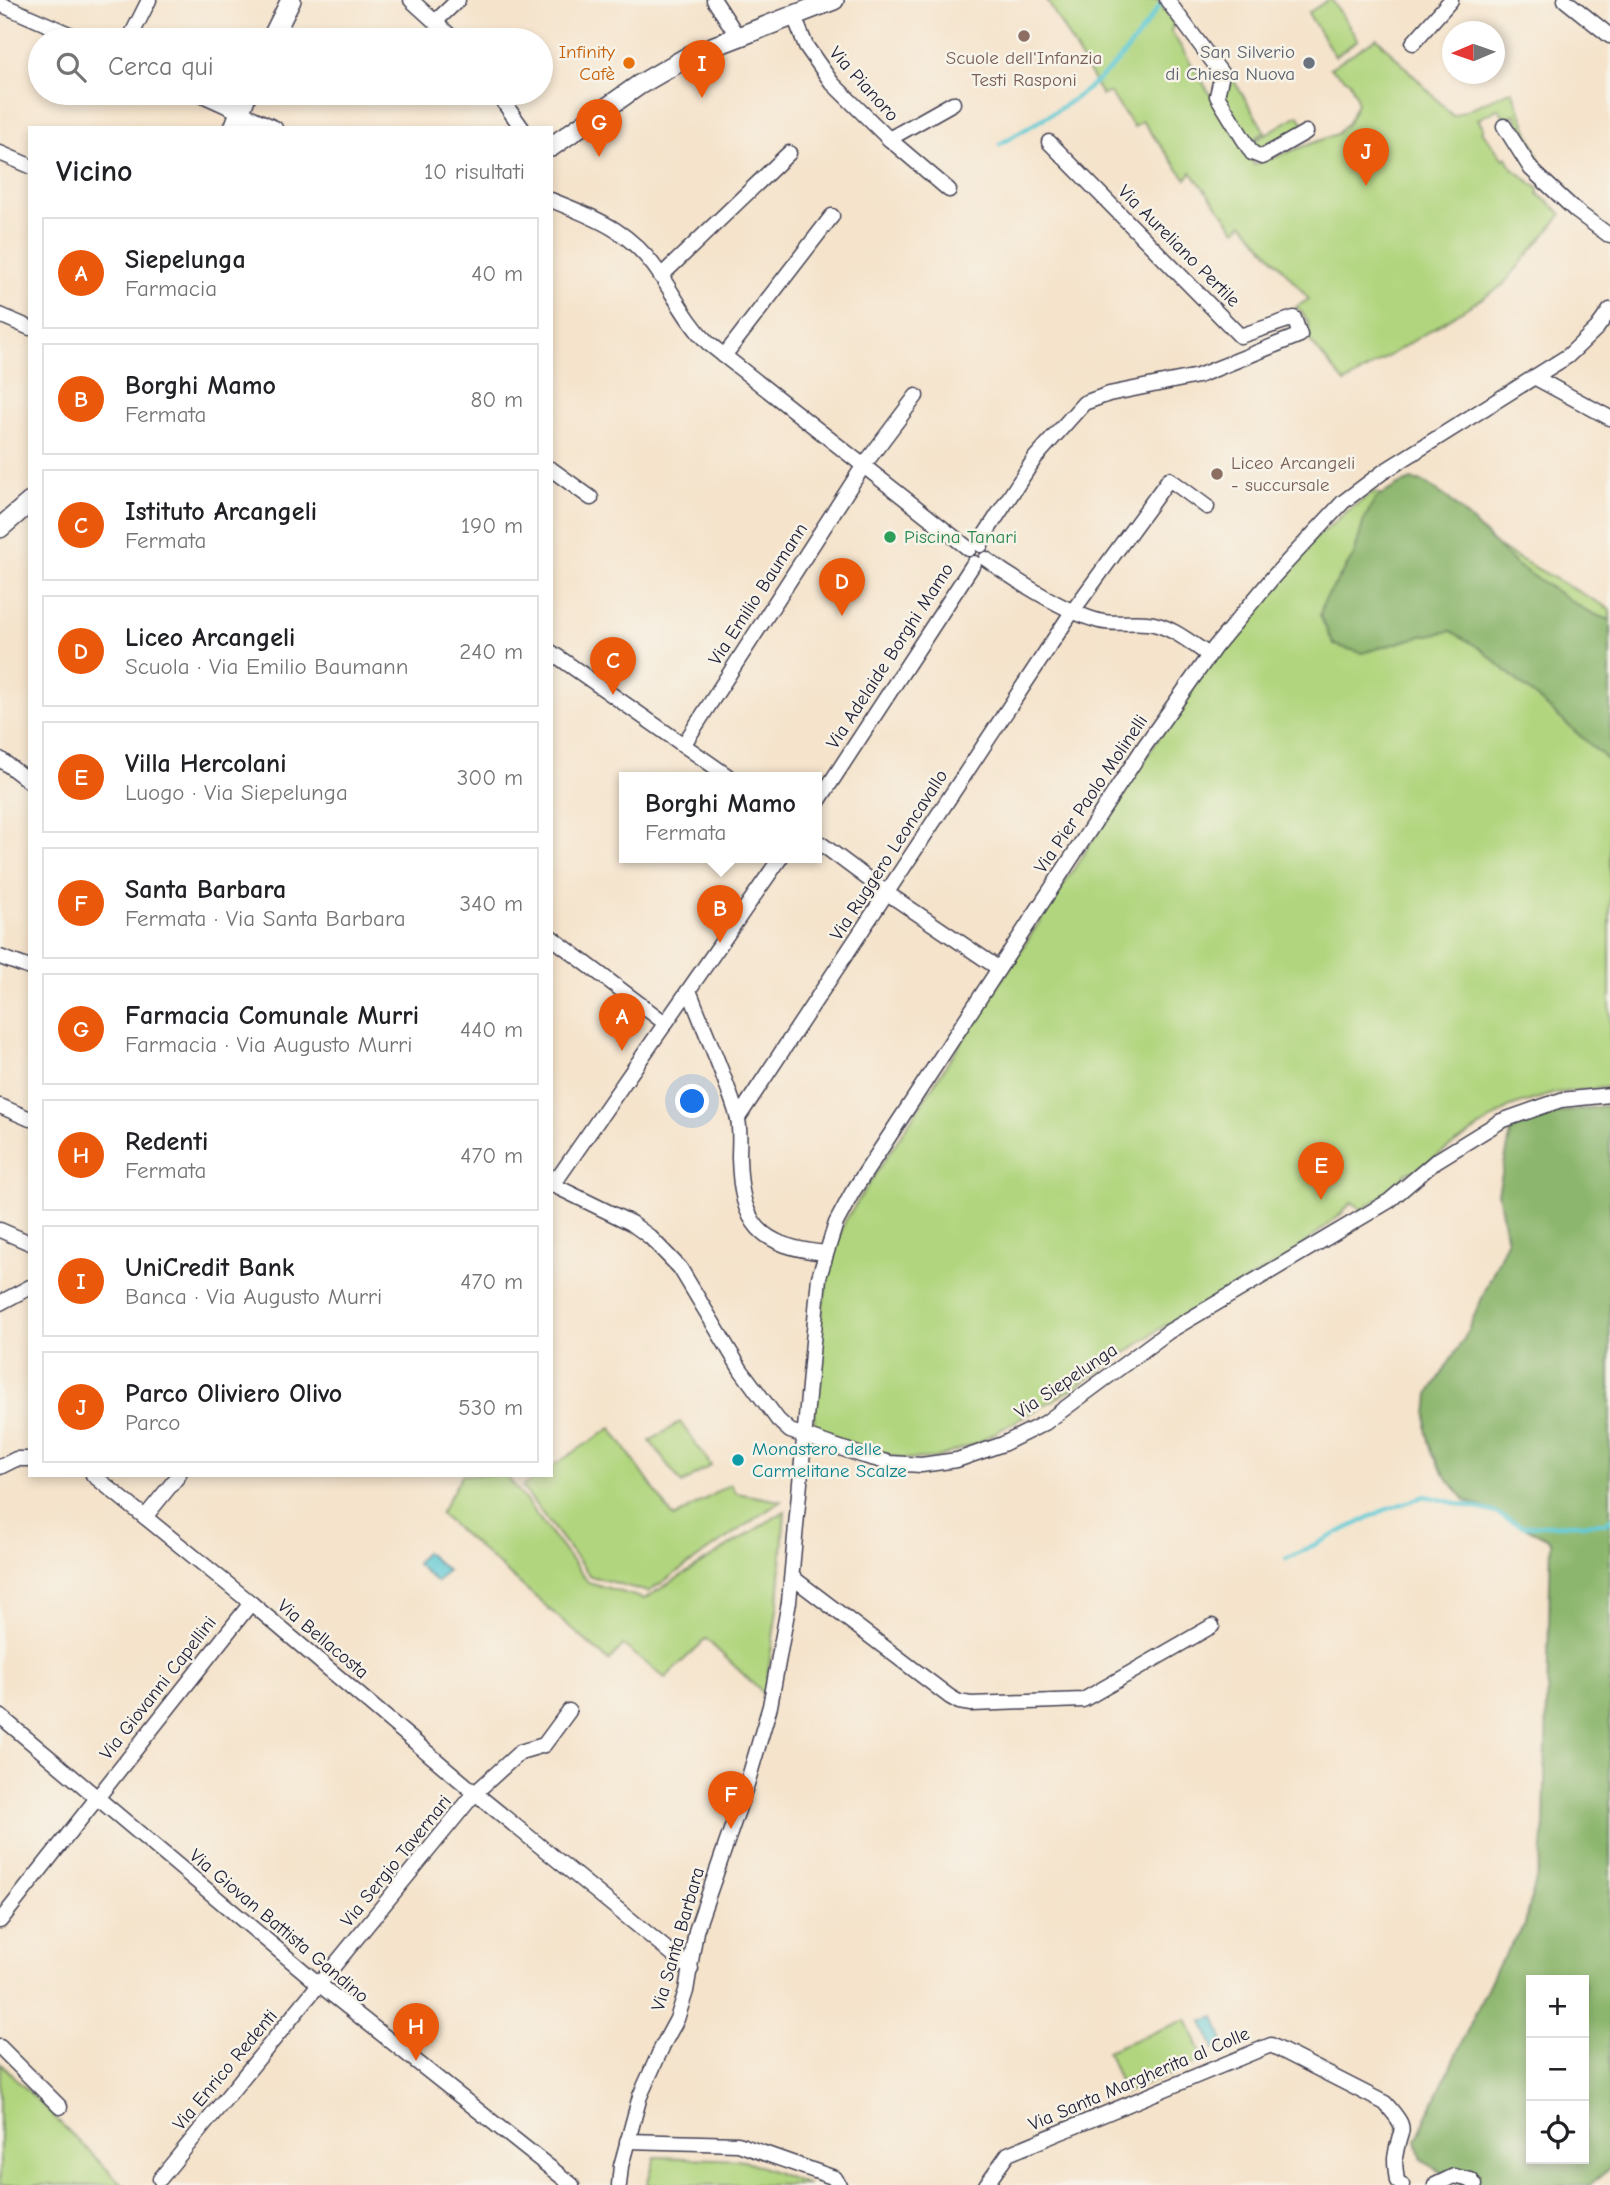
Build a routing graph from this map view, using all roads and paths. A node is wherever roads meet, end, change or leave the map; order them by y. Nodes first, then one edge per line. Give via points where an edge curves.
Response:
1 (149, 0) edge
2 (291, 0) edge
3 (411, 0) edge
4 (457, 0) edge
5 (714, 0) edge
6 (834, 0) edge
7 (1167, 0) edge
8 (1451, 0) edge
9 (1565, 0) edge
10 (7, 4) edge
11 (794, 16) junction
12 (436, 21) junction
13 (58, 28) edge
14 (135, 28) edge
15 (277, 28) edge
16 (443, 28) edge
17 (1610, 36) edge
18 (738, 37) junction
19 (1413, 43) dead end
20 (953, 103) dead end
21 (215, 105) edge
22 (506, 105) edge
23 (237, 120) edge
24 (266, 126) edge
25 (521, 126) edge
26 (1503, 126) dead end
27 (1306, 132) dead end
28 (889, 139) junction
29 (1049, 142) dead end
30 (553, 146) edge
31 (0, 153) edge
32 (789, 153) dead end
33 (28, 165) edge
34 (949, 190) dead end
35 (553, 201) edge
36 (832, 216) dead end
37 (1610, 236) edge
38 (661, 275) junction
39 (1610, 310) edge
40 (0, 316) edge
41 (28, 327) edge
42 (724, 356) junction
43 (1534, 377) junction
44 (916, 396) dead end
45 (1610, 418) edge
46 (864, 465) junction
47 (553, 470) edge
48 (591, 498) dead end
49 (28, 504) edge
50 (1207, 507) dead end
51 (0, 528) edge
52 (977, 554) junction
53 (1072, 612) junction
54 (553, 653) edge
55 (1209, 655) junction
56 (684, 744) junction
57 (0, 759) edge
58 (722, 772) edge
59 (28, 780) edge
60 (822, 797) edge
61 (822, 844) edge
62 (777, 863) edge
63 (887, 893) junction
64 (553, 939) edge
65 (0, 957) edge
66 (28, 967) edge
67 (998, 968) junction
68 (689, 990) junction
69 (665, 1023) junction
70 (1610, 1095) edge
71 (0, 1107) edge
72 (28, 1118) edge
73 (738, 1118) junction
74 (553, 1180) edge
75 (553, 1183) edge
76 (0, 1230) edge
77 (28, 1241) edge
78 (826, 1253) junction
79 (28, 1288) edge
80 (0, 1303) edge
81 (805, 1437) junction
82 (28, 1459) edge
83 (0, 1467) edge
84 (95, 1477) edge
85 (177, 1477) edge
86 (145, 1517) junction
87 (792, 1577) junction
88 (251, 1603) junction
89 (1212, 1626) dead end
90 (569, 1711) dead end
91 (0, 1716) edge
92 (475, 1793) junction
93 (95, 1798) junction
94 (0, 1921) edge
95 (691, 1969) junction
96 (320, 1985) junction
97 (0, 2047) edge
98 (60, 2107) dead end
99 (627, 2140) junction
100 (160, 2179) dead end
101 (572, 2185) edge
102 (619, 2185) edge
103 (839, 2185) edge
104 (986, 2185) edge
105 (1402, 2185) edge
106 (1435, 2185) edge
107 (1475, 2185) edge

1 - 14 street
2 - 15 main road
3 - 12 street
4 - 12 street
5 - 18 street
6 - 11 main road
7 - 27 street via 1222,74 1217,96 1252,153 1262,157
8 - 19 street
9 - 17 street
10 - 13 street
11 - 18 main road
11 - 28 street, Via Pianoro via 806,47 832,83
12 - 16 street
18 - 30 main road via 671,65
20 - 28 street, Via Pianoro
21 - 23 street
22 - 25 street
23 - 24 street
26 - 37 street via 1531,169
28 - 34 street, Via Pianoro
29 - 52 street, Via Aureliano Pertile via 1240,336 1294,318 1300,335 1198,376 1084,403 1035,457
31 - 33 street
32 - 38 street
35 - 38 street via 612,226
36 - 42 street
38 - 42 street via 692,327
39 - 43 street, Via Pier Paolo Molinelli via 1568,356
40 - 41 street
42 - 46 street
43 - 45 street
43 - 55 street, Via Pier Paolo Molinelli via 1382,472 1343,502
44 - 46 street, Via Emilio Baumann
46 - 52 street
46 - 56 street, Via Emilio Baumann
47 - 48 street
49 - 51 main road
50 - 53 street, Via Ruggero Leoncavallo via 1169,479
52 - 53 street
52 - 60 street, Via Adelaide Borghi Mamo
53 - 55 street via 1109,623 1160,626
53 - 63 street, Via Ruggero Leoncavallo
54 - 56 street
55 - 67 street, Via Pier Paolo Molinelli
56 - 58 street
57 - 59 street
61 - 63 street
62 - 68 street
63 - 67 street
63 - 73 street, Via Ruggero Leoncavallo
64 - 69 street
65 - 66 street
67 - 78 street, Via Pier Paolo Molinelli via 852,1193
68 - 69 street
68 - 73 street
69 - 74 street
70 - 81 street, Via Siepelunga via 1562,1100 1501,1121 1436,1161 1389,1201 1200,1312 1045,1423 1003,1444 957,1460 921,1465 890,1463
71 - 72 street
73 - 78 street via 740,1187 746,1213 764,1235 791,1249
75 - 81 street, Via Siepelunga via 650,1237 689,1280 741,1370 771,1411 790,1431
76 - 77 street
78 - 81 street, Via Pier Paolo Molinelli via 812,1332
79 - 80 street
81 - 87 street, Via Santa Barbara
82 - 83 street
84 - 86 street, Via Bellacosta
85 - 86 street
86 - 88 street, Via Bellacosta
87 - 89 street via 950,1698 971,1704 1083,1700
87 - 95 street, Via Santa Barbara via 770,1706 696,1931
88 - 92 street, Via Bellacosta
88 - 93 street, Via Giovanni Capellini
90 - 92 street via 544,1745 520,1752
91 - 93 street, Via Giovan Battista Gandino
92 - 95 street, Via Bellacosta
92 - 96 street, Via Sergio Tavernari
93 - 94 street, Via Giovanni Capellini
93 - 96 street, Via Giovan Battista Gandino
95 - 99 street, Via Santa Barbara via 677,2019 640,2096
96 - 100 street, Via Enrico Redenti
96 - 101 street, Via Giovan Battista Gandino
97 - 98 street
99 - 102 street, Via Santa Barbara
99 - 103 street via 738,2144 835,2178
104 - 105 street, Via Santa Margherita al Colle via 1008,2154 1271,2045 1385,2103 1399,2118 1403,2131 1395,2158 1397,2181
106 - 107 street via 1454,2176

